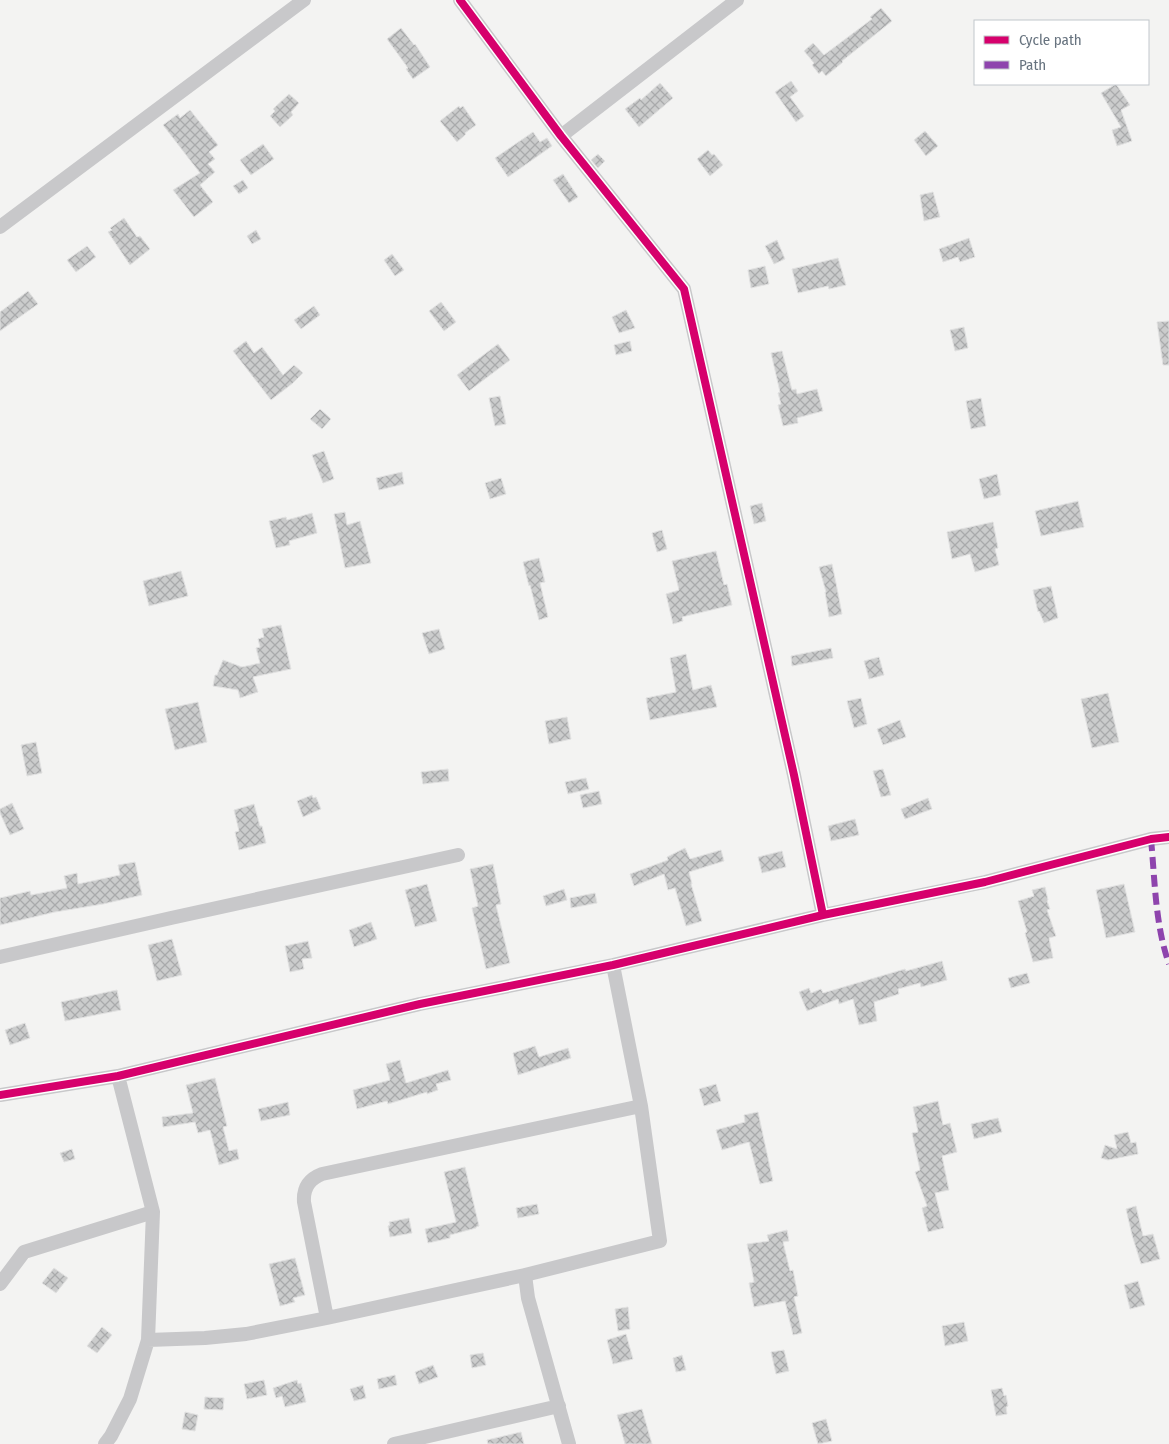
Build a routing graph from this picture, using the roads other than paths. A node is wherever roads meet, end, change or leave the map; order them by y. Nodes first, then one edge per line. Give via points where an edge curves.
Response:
1 (304, 0) edge
2 (460, 0) edge
3 (737, 0) edge
4 (561, 136) junction
5 (0, 227) edge
6 (1169, 837) edge
7 (458, 855) dead end
8 (823, 915) junction
9 (0, 957) edge
10 (613, 965) junction
11 (118, 1076) junction
12 (0, 1095) edge
13 (641, 1106) junction
14 (153, 1212) junction
15 (525, 1275) junction
16 (0, 1284) edge
17 (327, 1318) junction
18 (148, 1340) junction
19 (559, 1406) junction
20 (105, 1444) edge
21 (394, 1444) edge
22 (569, 1444) edge

1 - 5 street
2 - 4 street
3 - 4 street
4 - 8 street via 684,289
6 - 8 street via 984,882
7 - 9 street
8 - 10 street
10 - 11 street via 420,1004
10 - 13 street
11 - 12 street
11 - 14 street
13 - 15 street via 660,1241
13 - 17 street via 315,1177 306,1188 304,1202
14 - 16 street via 24,1252
14 - 18 street
15 - 17 street
15 - 19 street via 528,1298
17 - 18 street via 246,1334
18 - 20 street via 130,1399
19 - 21 street
19 - 22 street

